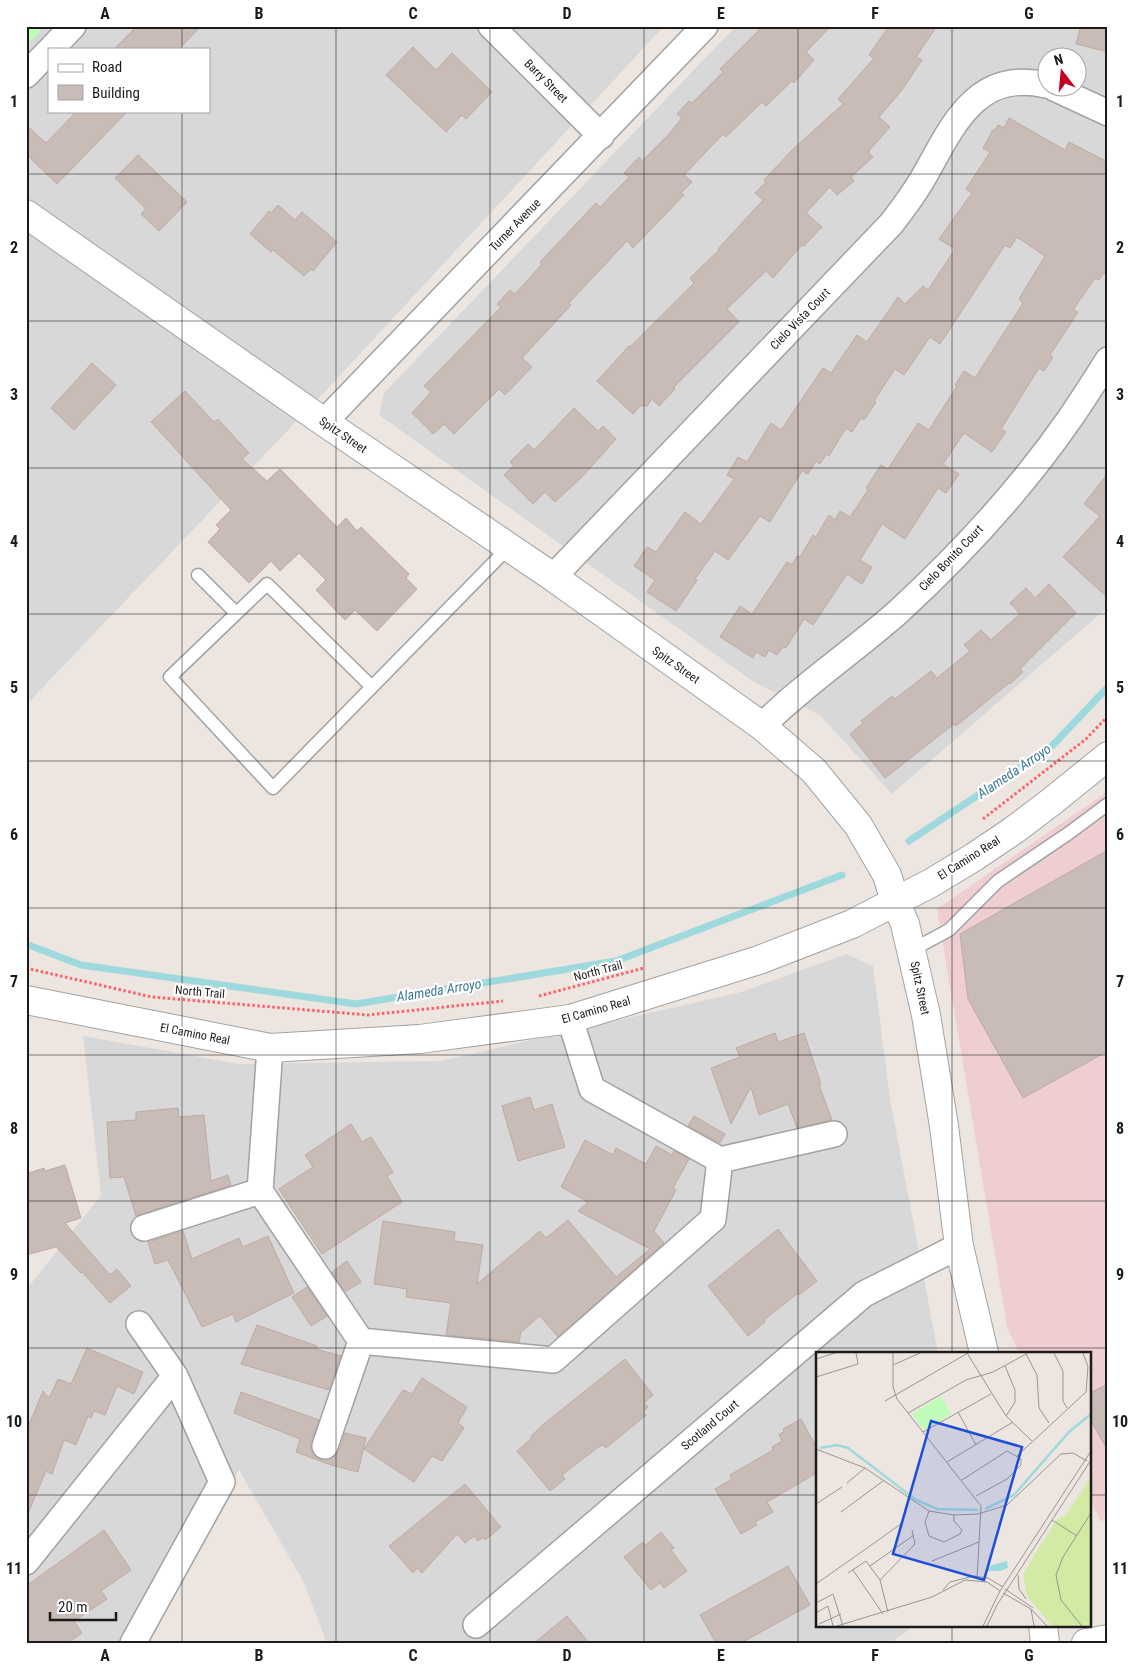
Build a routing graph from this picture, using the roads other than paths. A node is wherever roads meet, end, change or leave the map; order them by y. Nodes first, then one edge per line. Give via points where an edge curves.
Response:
1 (73, 26) edge
2 (491, 26) edge
3 (705, 26) edge
4 (52, 48) edge
5 (48, 52) edge
6 (26, 74) edge
7 (1036, 84) edge
8 (1076, 98) edge
9 (1108, 113) edge
10 (601, 136) junction
11 (26, 214) edge
12 (1108, 360) edge
13 (324, 422) junction
14 (508, 547) junction
15 (198, 575) dead end
16 (553, 577) junction
17 (236, 613) junction
18 (372, 687) junction
19 (762, 726) junction
20 (1108, 756) edge
21 (1108, 804) edge
22 (895, 901) junction
23 (912, 950) junction
24 (26, 1000) edge
25 (570, 1019) junction
26 (270, 1048) junction
27 (834, 1134) dead end
28 (720, 1160) junction
29 (260, 1190) junction
30 (144, 1228) dead end
31 (959, 1246) junction
32 (139, 1324) dead end
33 (361, 1341) junction
34 (984, 1352) edge
35 (175, 1376) junction
36 (325, 1446) dead end
37 (26, 1562) edge
38 (476, 1625) dead end
39 (1043, 1626) edge
40 (1076, 1626) edge
41 (1108, 1639) edge
42 (133, 1643) edge
43 (1045, 1643) edge
44 (1079, 1643) edge
45 (1086, 1643) edge

1 - 4 street
2 - 10 street, Barry Street
3 - 10 street, Turner Avenue
5 - 6 street
7 - 16 street, Cielo Vista Court via 1002,86 971,103 956,120 922,181 891,224
8 - 9 street
10 - 13 street, Turner Avenue
11 - 13 street, Spitz Street
12 - 19 street, Cielo Bonito Court via 1071,417 1009,498 952,559 897,612
13 - 14 street, Spitz Street
14 - 16 street, Spitz Street
14 - 18 lane
15 - 17 lane
16 - 19 street, Spitz Street
17 - 18 lane via 267,584
17 - 18 lane via 170,677 274,788
19 - 22 street, Spitz Street via 814,771 858,825 886,875
20 - 22 street, El Camino Real via 1014,830 931,883
21 - 23 lane via 998,881 949,930
22 - 23 street, Spitz Street
22 - 25 street, El Camino Real via 852,924 759,960
23 - 31 street, Spitz Street via 944,1126
24 - 26 street, El Camino Real
25 - 26 street, El Camino Real via 420,1039
25 - 28 street via 592,1089
26 - 29 street
27 - 28 street
28 - 33 street via 713,1219 553,1360
29 - 30 street
29 - 33 street
31 - 34 street, Spitz Street
31 - 38 street, Scotland Court via 864,1294
32 - 35 street
33 - 36 street
35 - 37 street
35 - 42 street via 222,1482
39 - 43 street
40 - 44 street
41 - 45 street

